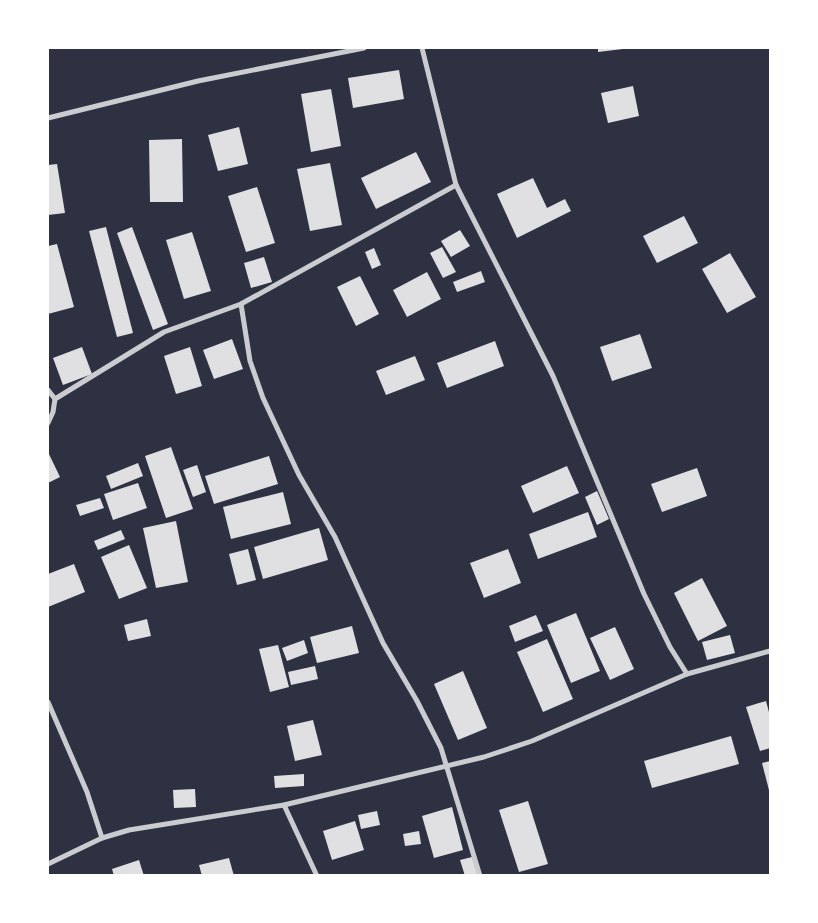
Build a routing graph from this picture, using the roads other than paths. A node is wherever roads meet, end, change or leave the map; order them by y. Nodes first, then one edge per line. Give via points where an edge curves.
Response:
1 (364, 48) edge
2 (422, 48) edge
3 (48, 118) edge
4 (456, 185) junction
5 (241, 304) junction
6 (48, 390) edge
7 (56, 399) junction
8 (48, 423) edge
9 (770, 651) edge
10 (687, 674) junction
11 (48, 702) edge
12 (448, 765) junction
13 (284, 805) junction
14 (102, 838) junction
15 (48, 864) edge
16 (317, 876) edge
17 (480, 876) edge

1 - 3 street via 198,81
2 - 4 street
4 - 5 street
4 - 10 street via 553,376 644,594
5 - 7 street via 164,332
5 - 12 street via 250,361 263,398 299,474 335,537 383,643 430,724
6 - 7 street
7 - 8 street
9 - 10 street
10 - 12 street via 532,741
11 - 14 street via 87,792
12 - 13 street
12 - 17 street
13 - 14 street via 158,824
13 - 16 street
14 - 15 street

